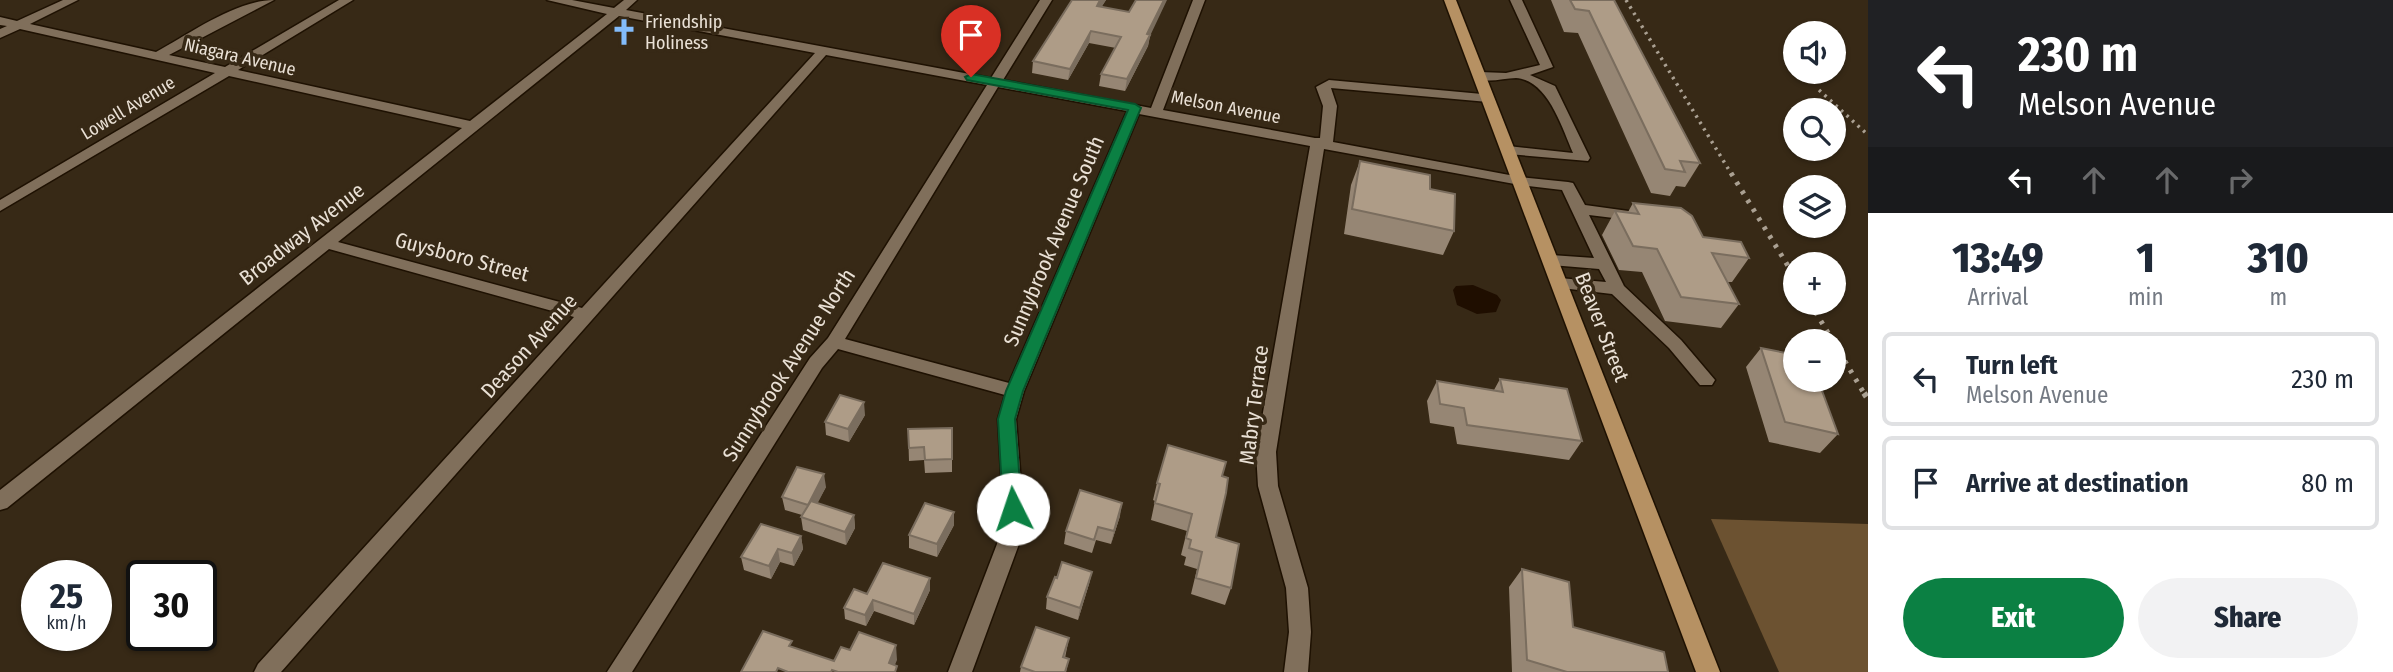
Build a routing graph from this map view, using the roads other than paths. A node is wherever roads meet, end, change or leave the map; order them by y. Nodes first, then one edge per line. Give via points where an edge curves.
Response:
1 (72, 0) edge
2 (268, 0) edge
3 (348, 0) edge
4 (553, 0) edge
5 (631, 0) edge
6 (1046, 0) edge
7 (1199, 0) edge
8 (1450, 0) edge
9 (1516, 0) edge
10 (617, 12) junction
11 (0, 21) edge
12 (18, 25) junction
13 (0, 34) edge
14 (824, 50) junction
15 (157, 56) junction
16 (226, 72) junction
17 (1520, 75) junction
18 (1480, 76) junction
19 (996, 82) junction
20 (1488, 98) junction
21 (1135, 108) junction
22 (1156, 111) junction
23 (473, 126) junction
24 (1322, 142) junction
25 (1508, 150) junction
26 (1559, 155) junction
27 (1520, 181) junction
28 (1568, 186) junction
29 (0, 206) edge
30 (1579, 209) junction
31 (1652, 219) edge
32 (325, 243) junction
33 (1551, 260) junction
34 (1605, 264) junction
35 (1559, 283) junction
36 (1617, 289) junction
37 (587, 315) junction
38 (834, 342) junction
39 (1706, 380) dead end
40 (1015, 391) junction
41 (0, 502) edge
42 (266, 672) edge
43 (619, 672) edge
44 (960, 672) edge
45 (1296, 672) edge
46 (1708, 672) edge

1 - 12 street
2 - 15 street
3 - 16 street, Lowell Avenue
4 - 10 street, Melson Avenue
5 - 10 street, Broadway Avenue
6 - 19 street, Sunnybrook Avenue North
7 - 22 street
8 - 18 main road, Beaver Street
9 - 17 street via 1546,66
10 - 14 street, Melson Avenue
10 - 23 street, Broadway Avenue
11 - 12 street, Niagara Avenue
12 - 13 street
12 - 15 street, Niagara Avenue
14 - 19 street, Melson Avenue
14 - 37 street, Deason Avenue
15 - 16 street, Niagara Avenue
16 - 23 street, Niagara Avenue
16 - 29 street, Lowell Avenue
17 - 18 street
17 - 26 street via 1550,89 1583,158
18 - 20 main road, Beaver Street
19 - 21 street, Melson Avenue
19 - 38 street, Sunnybrook Avenue North
20 - 24 street, Mabry Terrace via 1329,84 1323,87 1330,106
20 - 25 main road, Beaver Street
21 - 22 street, Melson Avenue
21 - 40 street, Sunnybrook Avenue South
22 - 24 street, Melson Avenue
23 - 32 street, Broadway Avenue
24 - 27 street, Melson Avenue
24 - 45 street, Mabry Terrace via 1266,452 1268,486 1297,588 1300,632
25 - 26 street
25 - 27 main road, Beaver Street
26 - 28 street
27 - 28 street, Melson Avenue
27 - 33 main road, Beaver Street
28 - 30 street
30 - 31 street
30 - 34 street
32 - 37 street, Guysboro Street
32 - 41 street, Broadway Avenue
33 - 34 street
33 - 35 main road, Beaver Street
34 - 36 street
35 - 36 street
35 - 46 main road, Beaver Street
36 - 39 street
37 - 42 street, Deason Avenue
38 - 40 street
38 - 43 street, Sunnybrook Avenue North via 816,363
40 - 44 street, Sunnybrook Avenue South via 1007,419 1013,509 1008,544

